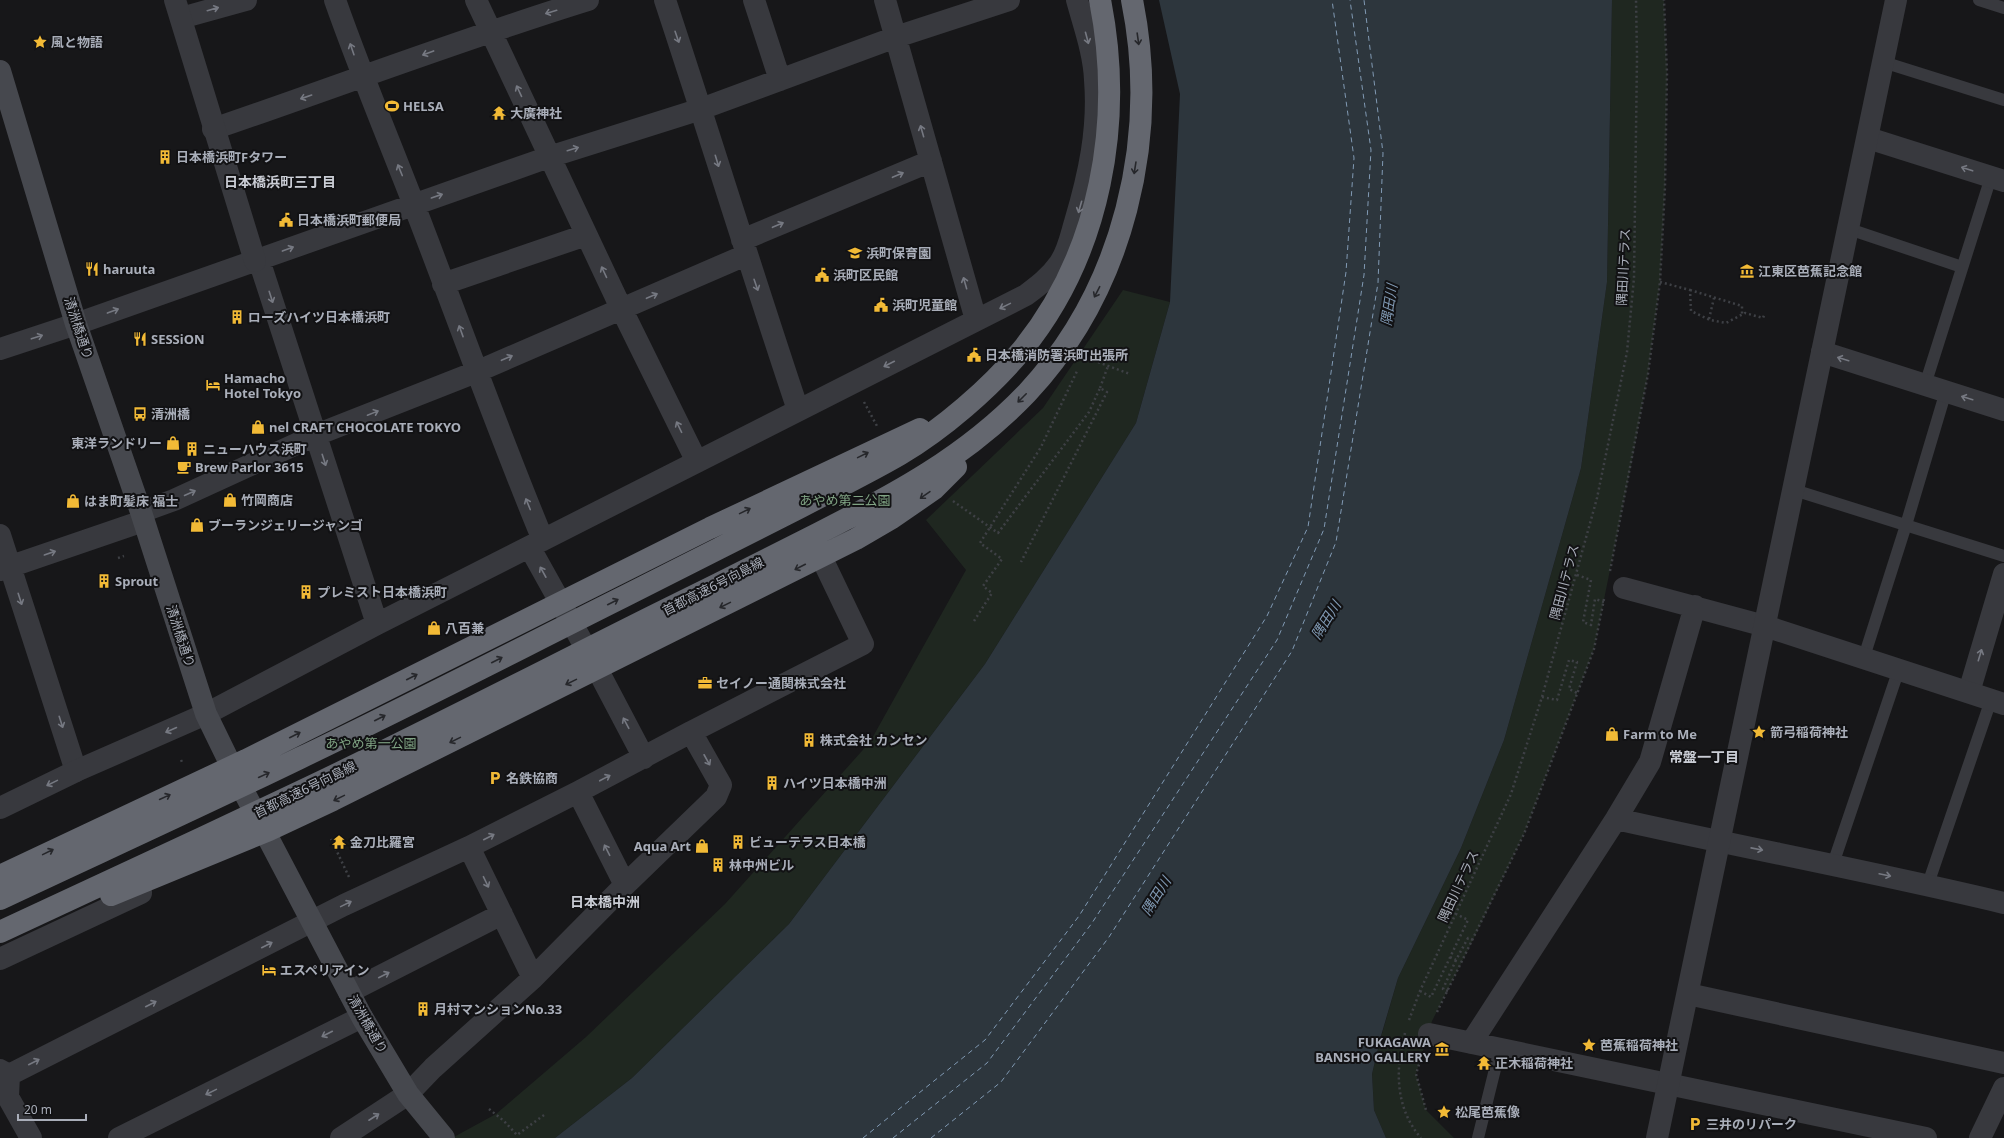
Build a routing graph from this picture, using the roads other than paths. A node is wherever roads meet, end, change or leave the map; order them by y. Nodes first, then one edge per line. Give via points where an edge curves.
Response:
1 (246, 0) edge
2 (335, 0) edge
3 (476, 0) edge
4 (588, 0) edge
5 (665, 0) edge
6 (754, 0) edge
7 (885, 0) edge
8 (1009, 0) edge
9 (1078, 0) edge
10 (1100, 0) edge
11 (1132, 0) edge
12 (1896, 0) edge
13 (1979, 0) edge
14 (2004, 8) edge
15 (178, 9) edge
16 (491, 31) junction
17 (896, 37) junction
18 (1883, 62) junction
19 (0, 71) edge
20 (362, 78) junction
21 (780, 80) junction
22 (2004, 100) edge
23 (701, 109) junction
24 (214, 129) junction
25 (1868, 138) junction
26 (549, 157) junction
27 (931, 161) junction
28 (1998, 179) edge
29 (413, 204) junction
30 (1849, 229) junction
31 (586, 235) junction
32 (744, 248) junction
33 (257, 260) junction
34 (1962, 267) junction
35 (443, 284) junction
36 (621, 308) junction
37 (976, 320) junction
38 (76, 324) junction
39 (0, 349) edge
40 (1822, 352) junction
41 (476, 372) junction
42 (1925, 385) junction
43 (1946, 391) junction
44 (974, 398) junction
45 (798, 410) junction
46 (2004, 410) edge
47 (1002, 418) junction
48 (316, 435) junction
49 (697, 462) junction
50 (1794, 490) junction
51 (142, 517) junction
52 (1906, 525) junction
53 (0, 535) edge
54 (536, 544) junction
55 (2004, 556) edge
56 (826, 567) dead end
57 (5, 569) edge
58 (2004, 574) edge
59 (1612, 587) road end
60 (1695, 606) junction
61 (377, 624) junction
62 (1765, 626) junction
63 (1864, 657) junction
64 (1900, 669) junction
65 (1969, 692) junction
66 (1998, 702) edge
67 (206, 714) junction
68 (692, 732) junction
69 (644, 758) junction
70 (76, 771) junction
71 (244, 792) junction
72 (578, 792) junction
73 (0, 808) edge
74 (1616, 819) junction
75 (266, 833) junction
76 (1719, 842) junction
77 (469, 847) junction
78 (80, 862) junction
79 (1834, 864) junction
80 (0, 876) edge
81 (1928, 884) junction
82 (625, 885) junction
83 (0, 888) edge
84 (0, 899) edge
85 (2004, 903) edge
86 (0, 905) edge
87 (502, 914) junction
88 (312, 923) junction
89 (0, 932) edge
90 (0, 944) edge
91 (0, 959) edge
92 (533, 978) junction
93 (349, 992) junction
94 (1688, 994) junction
95 (362, 1017) junction
96 (1429, 1034) road end
97 (1471, 1043) junction
98 (1500, 1049) junction
99 (2004, 1063) edge
100 (4, 1073) edge
101 (1668, 1084) junction
102 (2004, 1088) edge
103 (408, 1094) junction
104 (31, 1138) edge
105 (119, 1138) edge
106 (341, 1138) edge
107 (444, 1138) edge
108 (1478, 1138) edge
109 (1658, 1138) edge
110 (1926, 1138) edge
111 (1980, 1138) edge

15 -> 1 street
20 -> 2 street
3 - 16 street
4 -> 16 street
5 -> 23 street
6 - 21 street
7 - 17 street
8 - 17 street
9 -> 37 street via 1092,54 1096,114 1086,187 1069,244 1060,264 1044,281 1026,295
10 - 44 highway via 1108,48 1109,122 1101,181 1087,231 1069,275 1040,325 1002,372
11 -> 47 highway, 首都高速6号向島線 via 1139,45 1141,119 1138,152 1124,220 1102,281 1084,316 1049,368
12 - 18 street
13 - 14 lane
15 - 24 street
16 -> 20 street
26 -> 16 street
17 - 21 street
27 -> 17 street
18 - 22 lane
18 - 25 street
19 - 38 main road, 清洲橋通り
20 -> 24 street
29 -> 20 street
21 - 23 street
26 -> 23 street
23 -> 32 street
24 - 33 street
28 -> 25 street
25 - 30 street
29 -> 26 street
26 - 31 street
32 -> 27 street
37 -> 27 street
28 - 34 lane
33 -> 29 street
29 - 35 street
30 - 34 lane
30 - 40 street
31 - 35 street
36 -> 31 street
36 -> 32 street
32 -> 45 street
38 -> 33 street
33 -> 48 street
34 - 42 lane
41 -> 35 street
41 -> 36 street
49 -> 36 street
37 -> 45 street
39 -> 38 street
38 - 51 main road, 清洲橋通り
42 -> 40 street
40 - 50 street
48 -> 41 street
54 -> 41 street
42 - 43 street
46 -> 43 street
43 - 52 lane
78 -> 44 highway via 302,758 866,473 921,440
80 -> 44 highway via 253,757 710,528 942,419
45 - 49 street
47 - 89 highway, 首都高速6号向島線 via 970,446 893,495 314,785
47 -> 90 highway via 934,488 892,518 856,538 333,800 204,858 78,908
51 -> 48 street
48 -> 61 street
49 - 54 street
50 - 52 lane
50 - 62 street
57 -> 51 street
51 - 67 main road, 清洲橋通り
52 - 55 lane
52 - 63 lane
53 - 57 street
54 - 61 street
69 -> 54 street
56 - 68 street via 863,644
57 -> 70 street
65 -> 58 street
59 - 60 street
60 - 62 street
60 - 74 street via 1650,762
61 - 67 street
62 - 63 street
62 - 76 street
63 - 64 street
64 - 65 street
64 - 79 lane
65 - 66 street
66 - 81 lane
67 -> 70 street
67 - 71 main road, 清洲橋通り
68 - 69 street
68 -> 82 street via 721,785 716,797
72 -> 69 street
70 -> 73 street
71 - 75 main road, 清洲橋通り
71 - 86 highway
77 -> 72 street
82 -> 72 street
74 - 76 street
74 - 97 street
75 - 88 main road, 清洲橋通り
75 - 91 street
76 -> 79 street
76 - 94 street
77 -> 87 street
88 -> 77 street via 344,905
78 - 83 highway via 33,875
78 - 84 highway
79 -> 81 street
81 - 85 street
82 - 92 street
87 - 92 street
93 -> 87 street
88 - 93 main road, 清洲橋通り
100 -> 88 street
92 - 103 street
93 - 95 main road, 清洲橋通り
94 - 99 street
94 - 101 street
95 - 103 main road, 清洲橋通り
95 -> 105 street
96 - 97 street
97 - 98 street
98 - 101 street
98 - 108 lane
100 - 104 street via 8,1097
101 - 109 street
101 - 110 street
102 - 111 street
106 -> 103 street
103 - 107 main road, 清洲橋通り

